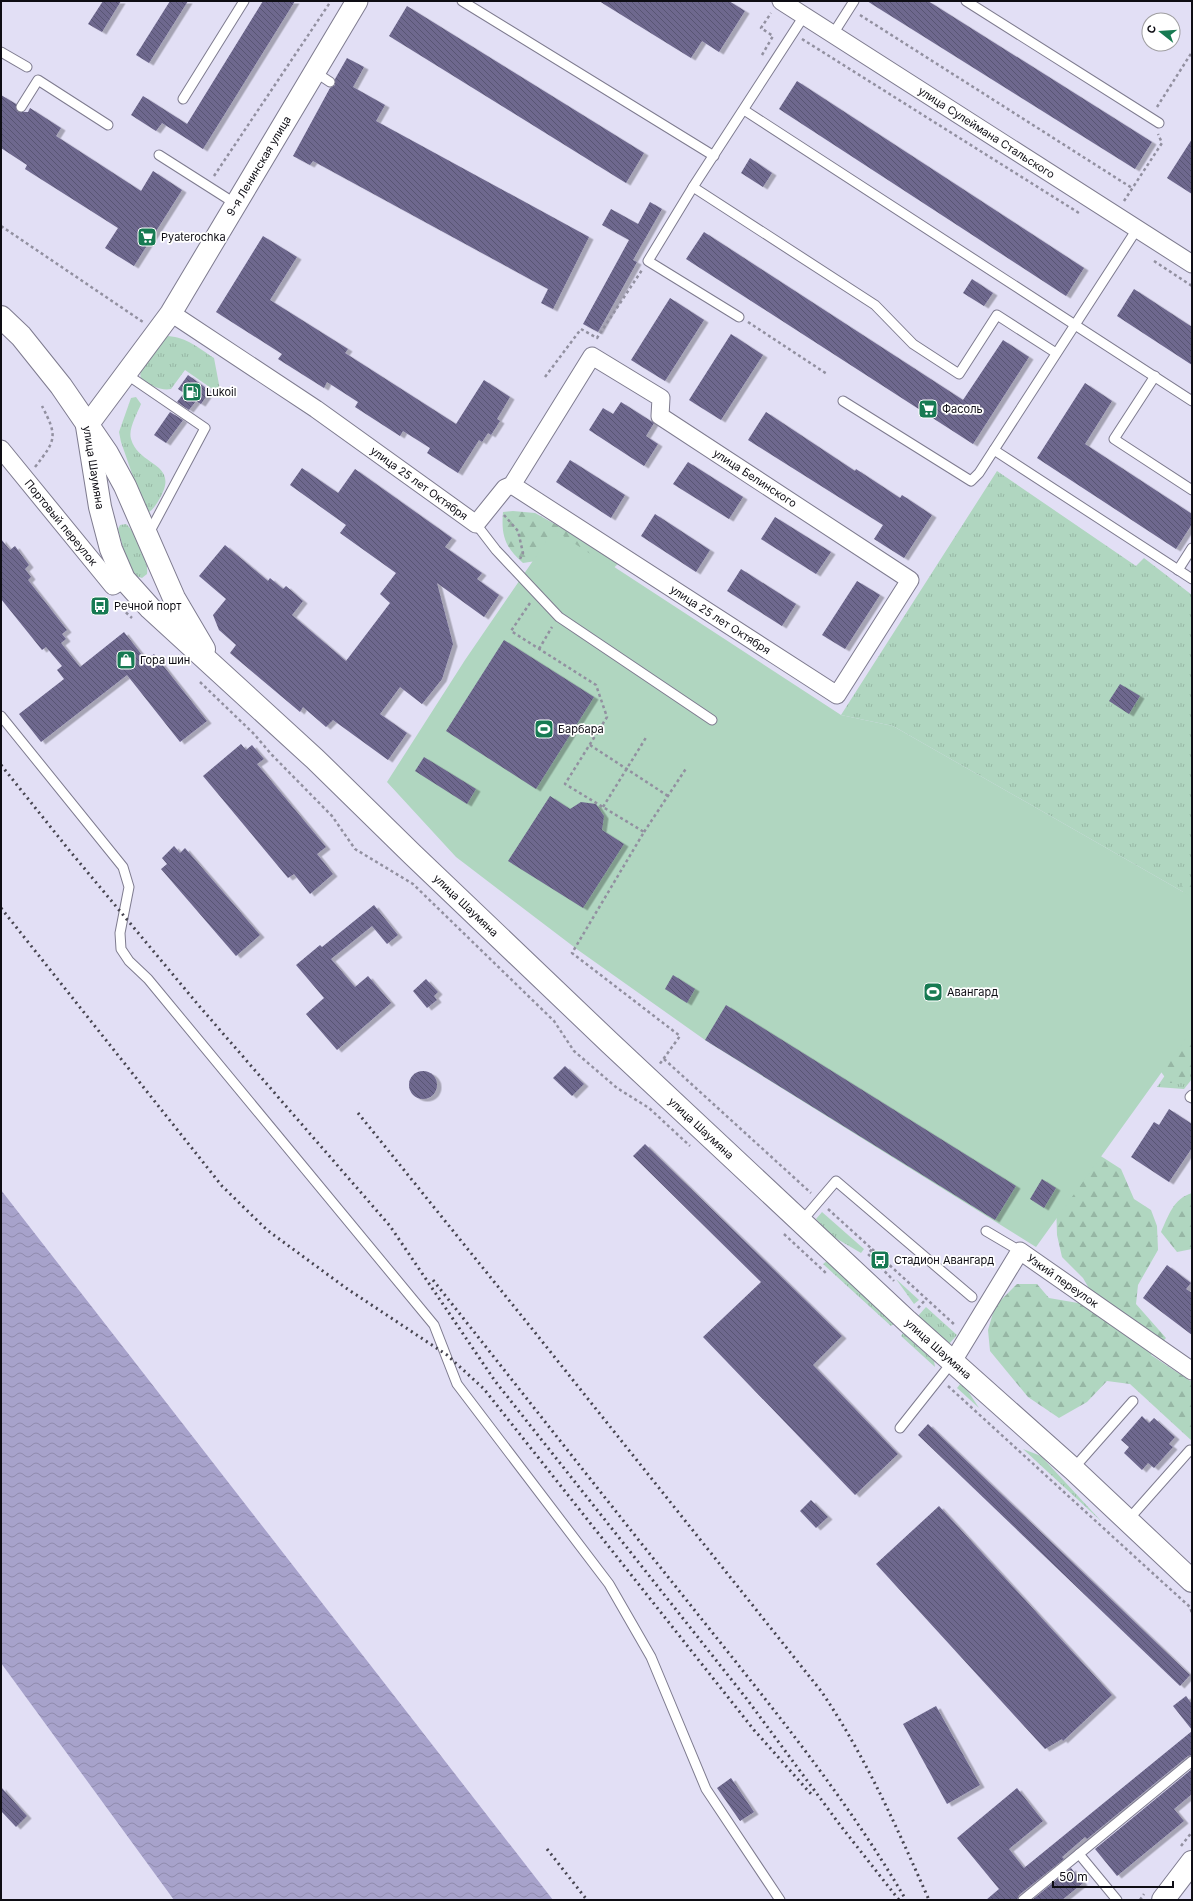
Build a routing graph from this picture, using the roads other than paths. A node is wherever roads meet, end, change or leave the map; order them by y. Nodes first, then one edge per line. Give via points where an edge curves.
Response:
1 (244, 1) edge
2 (357, 1) edge
3 (462, 1) edge
4 (966, 1) edge
5 (777, 5) edge
6 (851, 5) edge
7 (804, 16) junction
8 (833, 34) junction
9 (1, 52) edge
10 (27, 67) dead end
11 (183, 98) dead end
12 (21, 107) dead end
13 (744, 110) junction
14 (1159, 123) dead end
15 (108, 125) dead end
16 (159, 155) dead end
17 (714, 156) junction
18 (693, 187) junction
19 (236, 204) junction
20 (1137, 229) junction
21 (1192, 264) edge
22 (171, 313) junction
23 (1, 317) edge
24 (739, 317) road end
25 (1074, 325) junction
26 (1056, 353) junction
27 (126, 374) junction
28 (1154, 376) junction
29 (844, 401) dead end
30 (1192, 401) edge
31 (87, 426) junction
32 (1, 449) edge
33 (994, 450) junction
34 (512, 485) junction
35 (1192, 490) edge
36 (476, 524) junction
37 (147, 538) junction
38 (1192, 548) edge
39 (158, 565) junction
40 (1178, 570) junction
41 (1192, 579) edge
42 (119, 583) junction
43 (217, 670) junction
44 (802, 672) joint
45 (1, 716) edge
46 (712, 720) dead end
47 (1192, 1095) edge
48 (1192, 1098) edge
49 (801, 1222) junction
50 (986, 1232) dead end
51 (1020, 1251) junction
52 (972, 1297) dead end
53 (953, 1361) junction
54 (1192, 1371) edge
55 (1133, 1401) dead end
56 (900, 1428) dead end
57 (1190, 1450) dead end
58 (1072, 1469) junction
59 (1128, 1520) junction
60 (1192, 1581) edge
61 (1192, 1761) edge
62 (1079, 1854) junction
63 (1192, 1862) edge
64 (780, 1900) edge
65 (1023, 1900) edge
66 (1117, 1900) edge
67 (1163, 1900) edge

1 - 11 lane
2 - 19 street, 9-я Ленинская улица via 322,77
3 - 17 lane
4 - 14 lane
5 - 7 street, улица Сулеймана Стальского
6 - 8 lane
7 - 8 street, улица Сулеймана Стальского
7 - 13 lane
8 - 20 street, улица Сулеймана Стальского
9 - 10 lane
12 - 15 lane via 38,80
13 - 17 lane
13 - 25 lane
16 - 19 lane
17 - 18 lane
18 - 24 lane via 648,261
18 - 26 lane via 875,305 913,344 959,374 997,315
19 - 22 street, 9-я Ленинская улица
20 - 21 street, улица Сулеймана Стальского
20 - 25 lane
22 - 27 street, 9-я Ленинская улица
22 - 36 street, улица 25 лет Октября via 316,409
23 - 31 main road via 61,386
25 - 26 lane
25 - 28 lane
26 - 33 lane
27 - 31 street, 9-я Ленинская улица
27 - 37 lane via 205,428
28 - 30 lane
28 - 35 lane via 1114,439
29 - 33 lane via 971,482
31 - 37 main road, улица Шаумяна via 107,453 125,486
31 - 42 main road, улица Шаумяна via 100,507
32 - 42 street, Портовый переулок
33 - 40 lane
34 - 36 street, улица 25 лет Октября via 505,488
34 - 44 street, улица 25 лет Октября
34 - 44 street, улица Белинского via 592,356 661,398 660,416 910,580 837,695
36 - 46 lane via 496,550 559,617
37 - 39 main road, улица Шаумяна
38 - 40 lane
39 - 42 main road via 152,579 139,584
39 - 43 main road, улица Шаумяна via 174,598
40 - 41 lane
42 - 43 main road, улица Шаумяна
43 - 49 main road, улица Шаумяна via 316,759 412,854
45 - 64 lane via 123,867 129,887 120,933 121,949 129,961 148,979 434,1325 457,1384 609,1584 651,1657 706,1789
47 - 48 lane
49 - 52 lane via 836,1181
49 - 53 main road, улица Шаумяна
50 - 51 lane
51 - 53 street, Узкий переулок
51 - 54 street, Узкий переулок
53 - 56 lane
53 - 58 main road, улица Шаумяна
55 - 58 lane
57 - 59 lane
58 - 59 main road, улица Шаумяна
59 - 60 main road, улица Шаумяна
61 - 62 lane
62 - 65 lane
62 - 66 lane
63 - 67 main road

